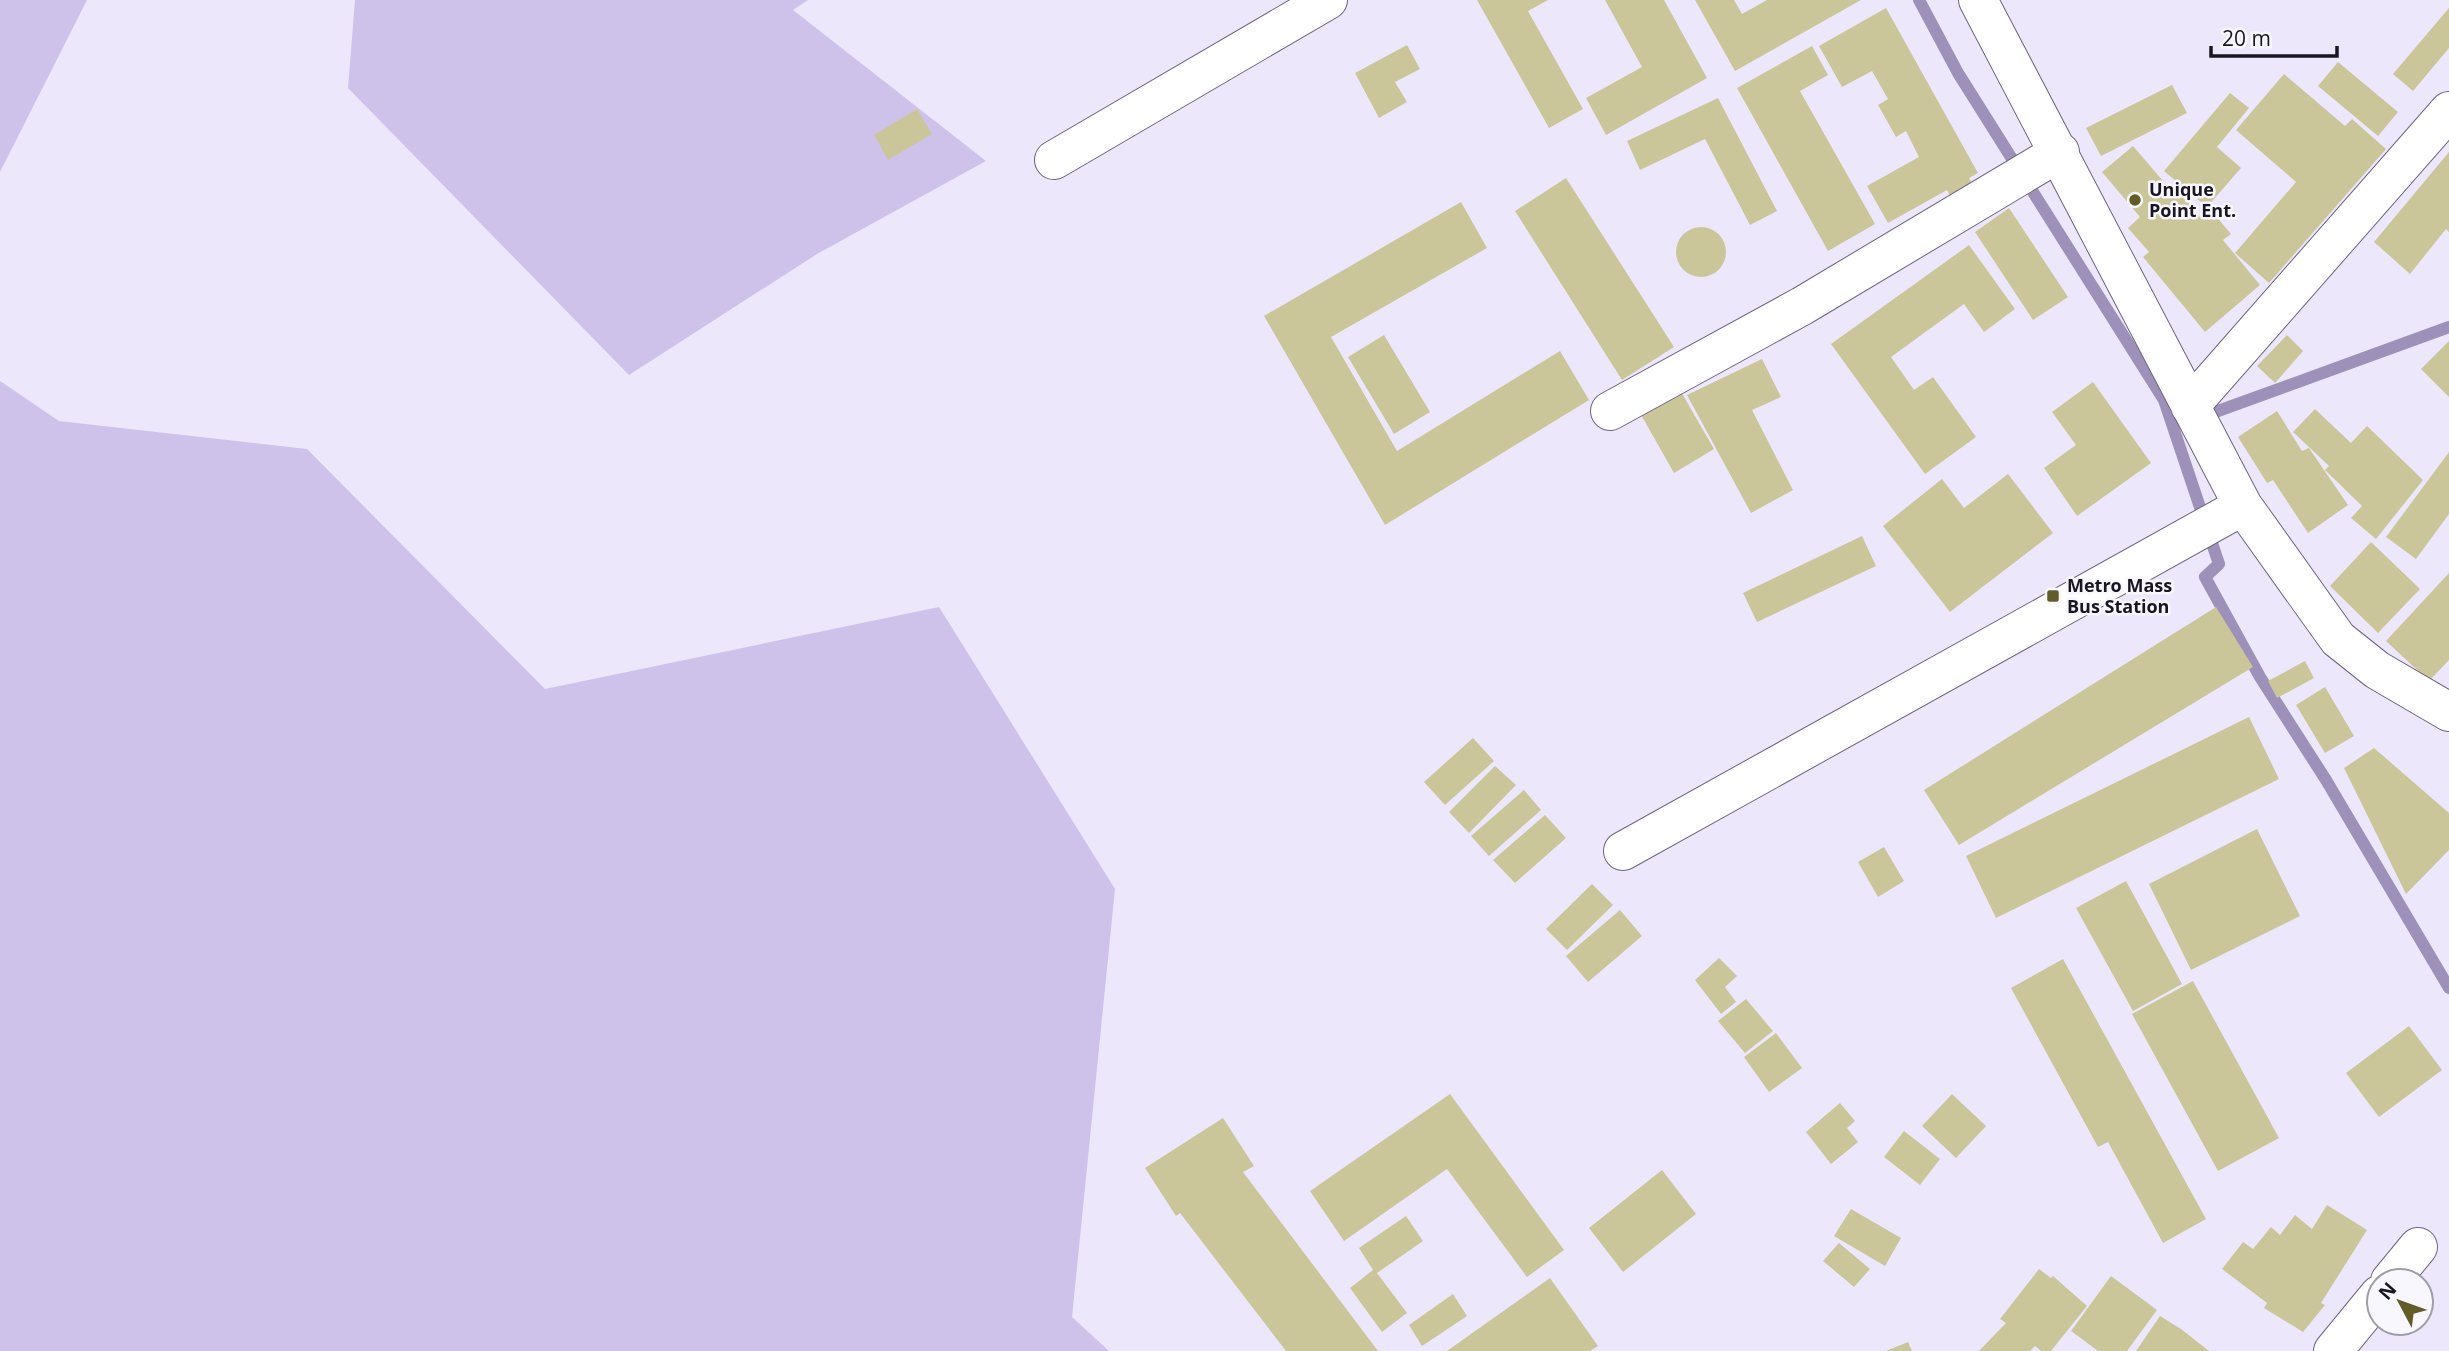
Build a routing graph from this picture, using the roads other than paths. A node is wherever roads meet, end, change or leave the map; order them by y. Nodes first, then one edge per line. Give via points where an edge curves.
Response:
1 (1328, 0) edge
2 (1978, 0) edge
3 (2449, 111) edge
4 (2060, 152) junction
5 (1054, 160) dead end
6 (2190, 406) junction
7 (1611, 411) dead end
8 (2243, 506) junction
9 (2449, 712) edge
10 (1623, 850) dead end
11 (2418, 1247) dead end
12 (2402, 1267) edge
13 (2365, 1311) edge
14 (2333, 1351) edge

1 - 5 street
2 - 4 street
3 - 6 street
4 - 6 street
4 - 7 street via 1802,306
6 - 8 street
8 - 9 street via 2338,639 2377,670
8 - 10 street
11 - 12 street
13 - 14 street

